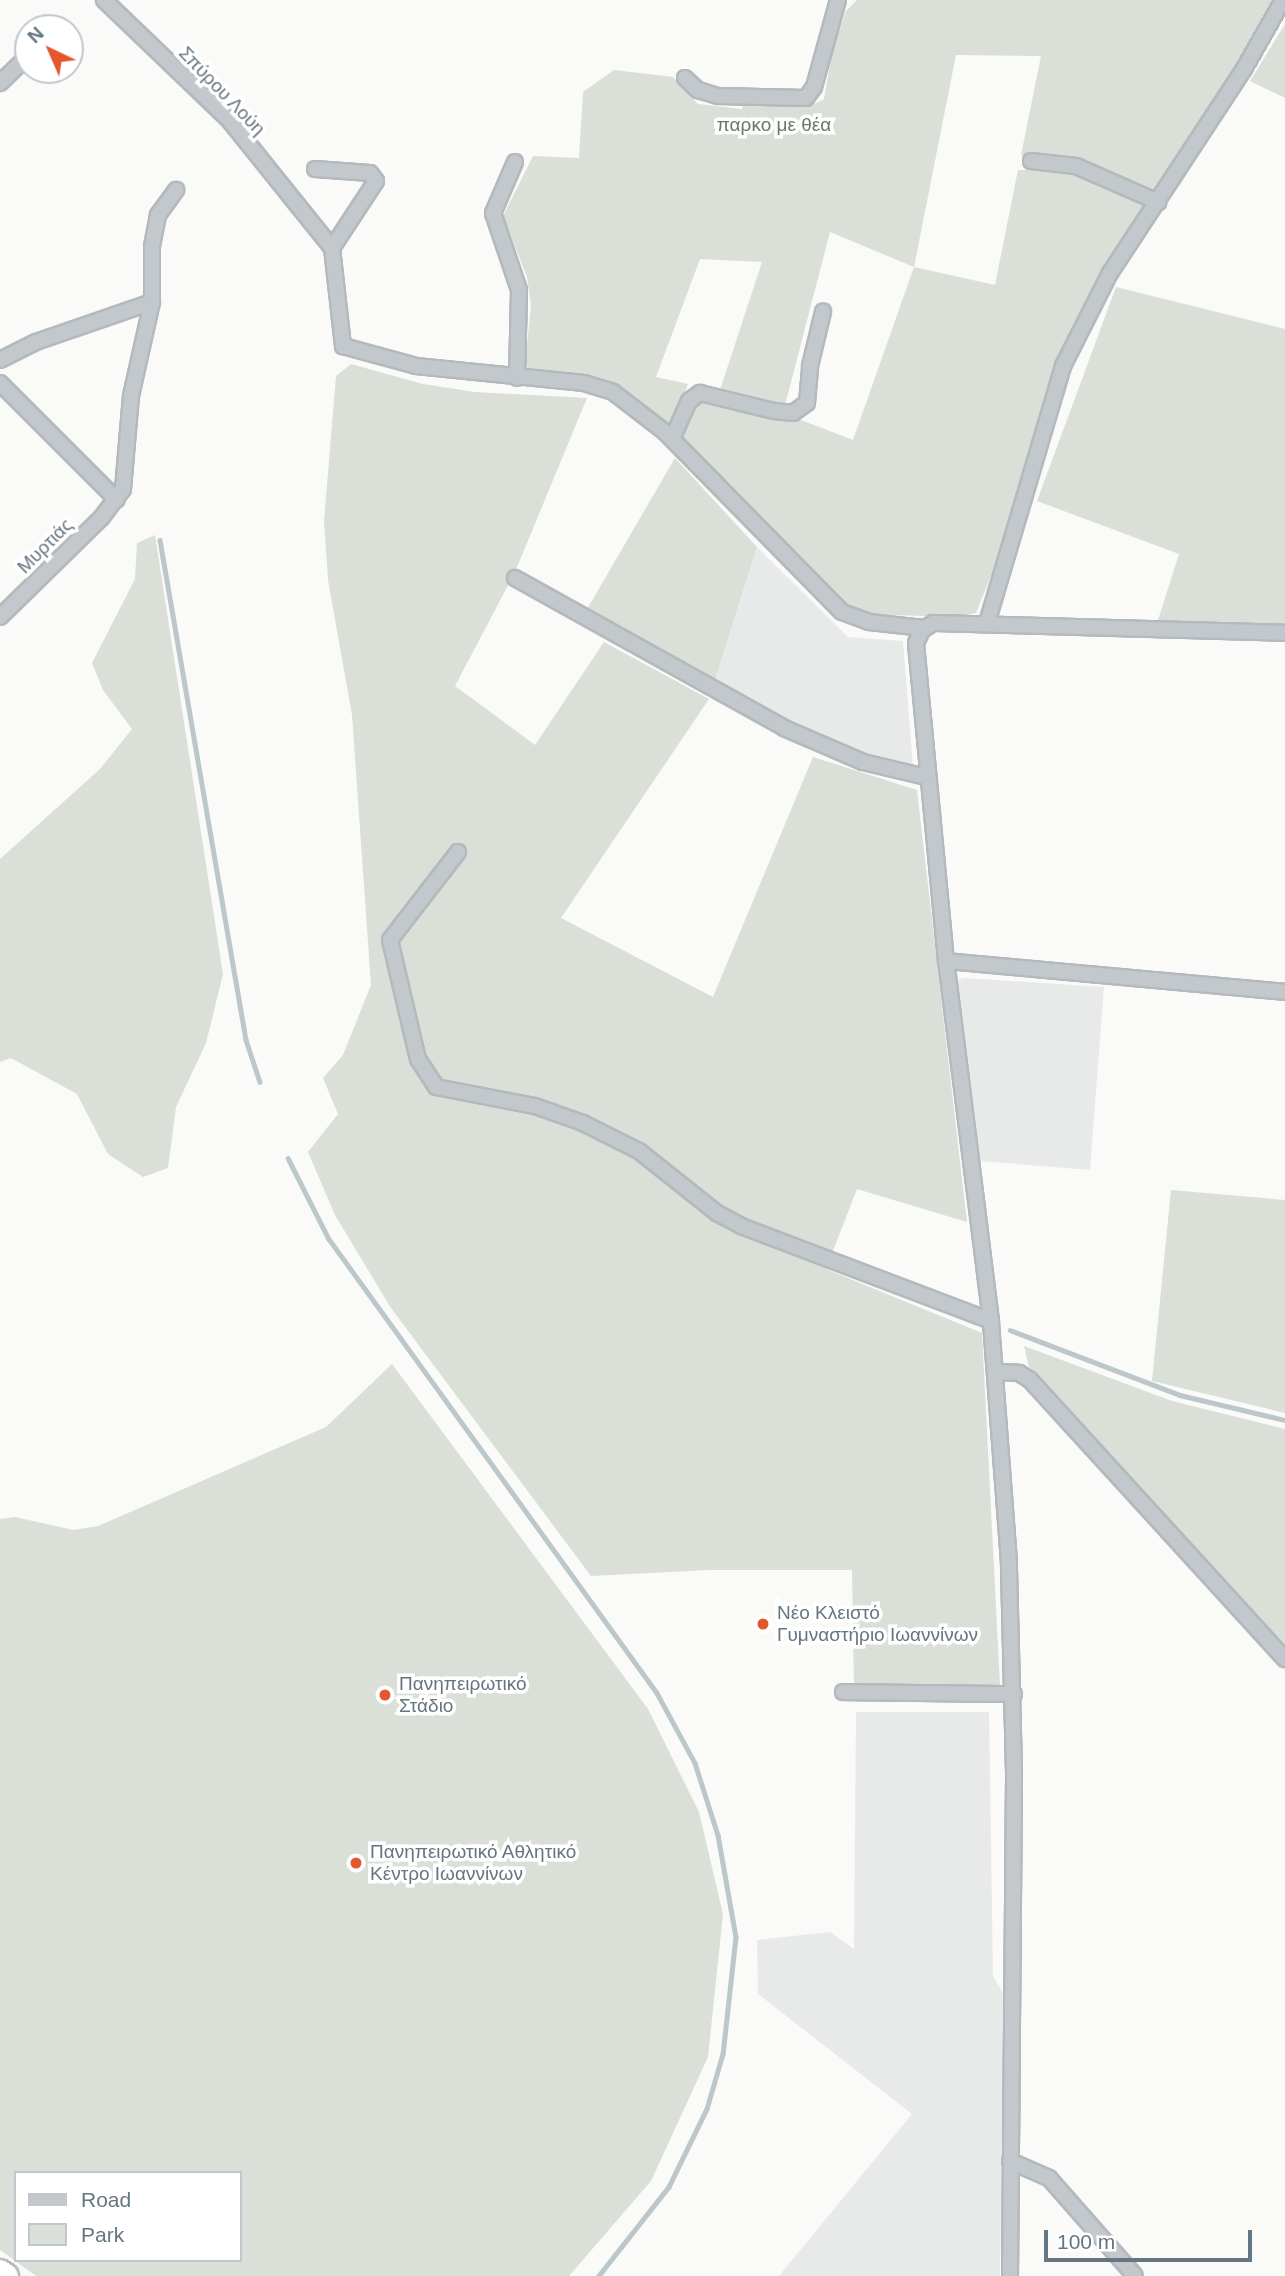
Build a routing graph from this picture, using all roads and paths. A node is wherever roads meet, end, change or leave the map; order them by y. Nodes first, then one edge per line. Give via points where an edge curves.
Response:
1 (104, 0) edge
2 (838, 0) edge
3 (1283, 0) edge
4 (14, 70) edge
5 (685, 78) dead end
6 (0, 83) edge
7 (1031, 161) dead end
8 (515, 162) dead end
9 (315, 169) dead end
10 (176, 190) dead end
11 (1158, 202) junction
12 (332, 248) junction
13 (152, 302) junction
14 (822, 312) dead end
15 (0, 360) edge
16 (517, 378) junction
17 (0, 383) edge
18 (672, 439) junction
19 (117, 500) junction
20 (515, 578) dead end
21 (0, 617) edge
22 (986, 623) junction
23 (923, 628) junction
24 (1285, 633) edge
25 (926, 778) junction
26 (458, 852) dead end
27 (946, 961) junction
28 (1285, 992) edge
29 (991, 1321) junction
30 (995, 1372) junction
31 (1285, 1659) edge
32 (843, 1692) dead end
33 (1014, 1694) junction
34 (1010, 2161) junction
35 (0, 2272) edge
36 (6, 2276) edge
37 (1010, 2276) edge
38 (1135, 2276) edge

1 - 12 street, Σπύρου Λούη via 230,121
2 - 5 street via 814,87 806,98 718,96 698,90
3 - 11 street
4 - 6 street
7 - 11 street via 1076,166
8 - 16 street via 493,213 519,290
9 - 12 street via 376,177 372,191
10 - 13 street via 158,215 152,246
11 - 22 street via 1110,273 1063,366
12 - 16 street via 343,345 416,366
13 - 15 street via 36,342
13 - 19 street via 131,396 128,471
14 - 18 street via 807,403 793,413 700,393 689,401
16 - 18 street via 584,383 613,392
17 - 19 street
18 - 23 street via 842,612 869,622
19 - 21 street, Μυρτιάς
20 - 25 street via 772,723 863,762
22 - 23 street via 933,623
22 - 24 street
23 - 25 street via 916,648
25 - 27 street
26 - 29 street via 390,940 418,1059 436,1087 535,1106 593,1128 649,1157 729,1220
27 - 28 street
27 - 29 street
29 - 30 street
30 - 31 street via 1019,1373 1038,1388
30 - 33 street
32 - 33 street
33 - 34 street
34 - 37 street
34 - 38 street via 1049,2178
35 - 36 highway

